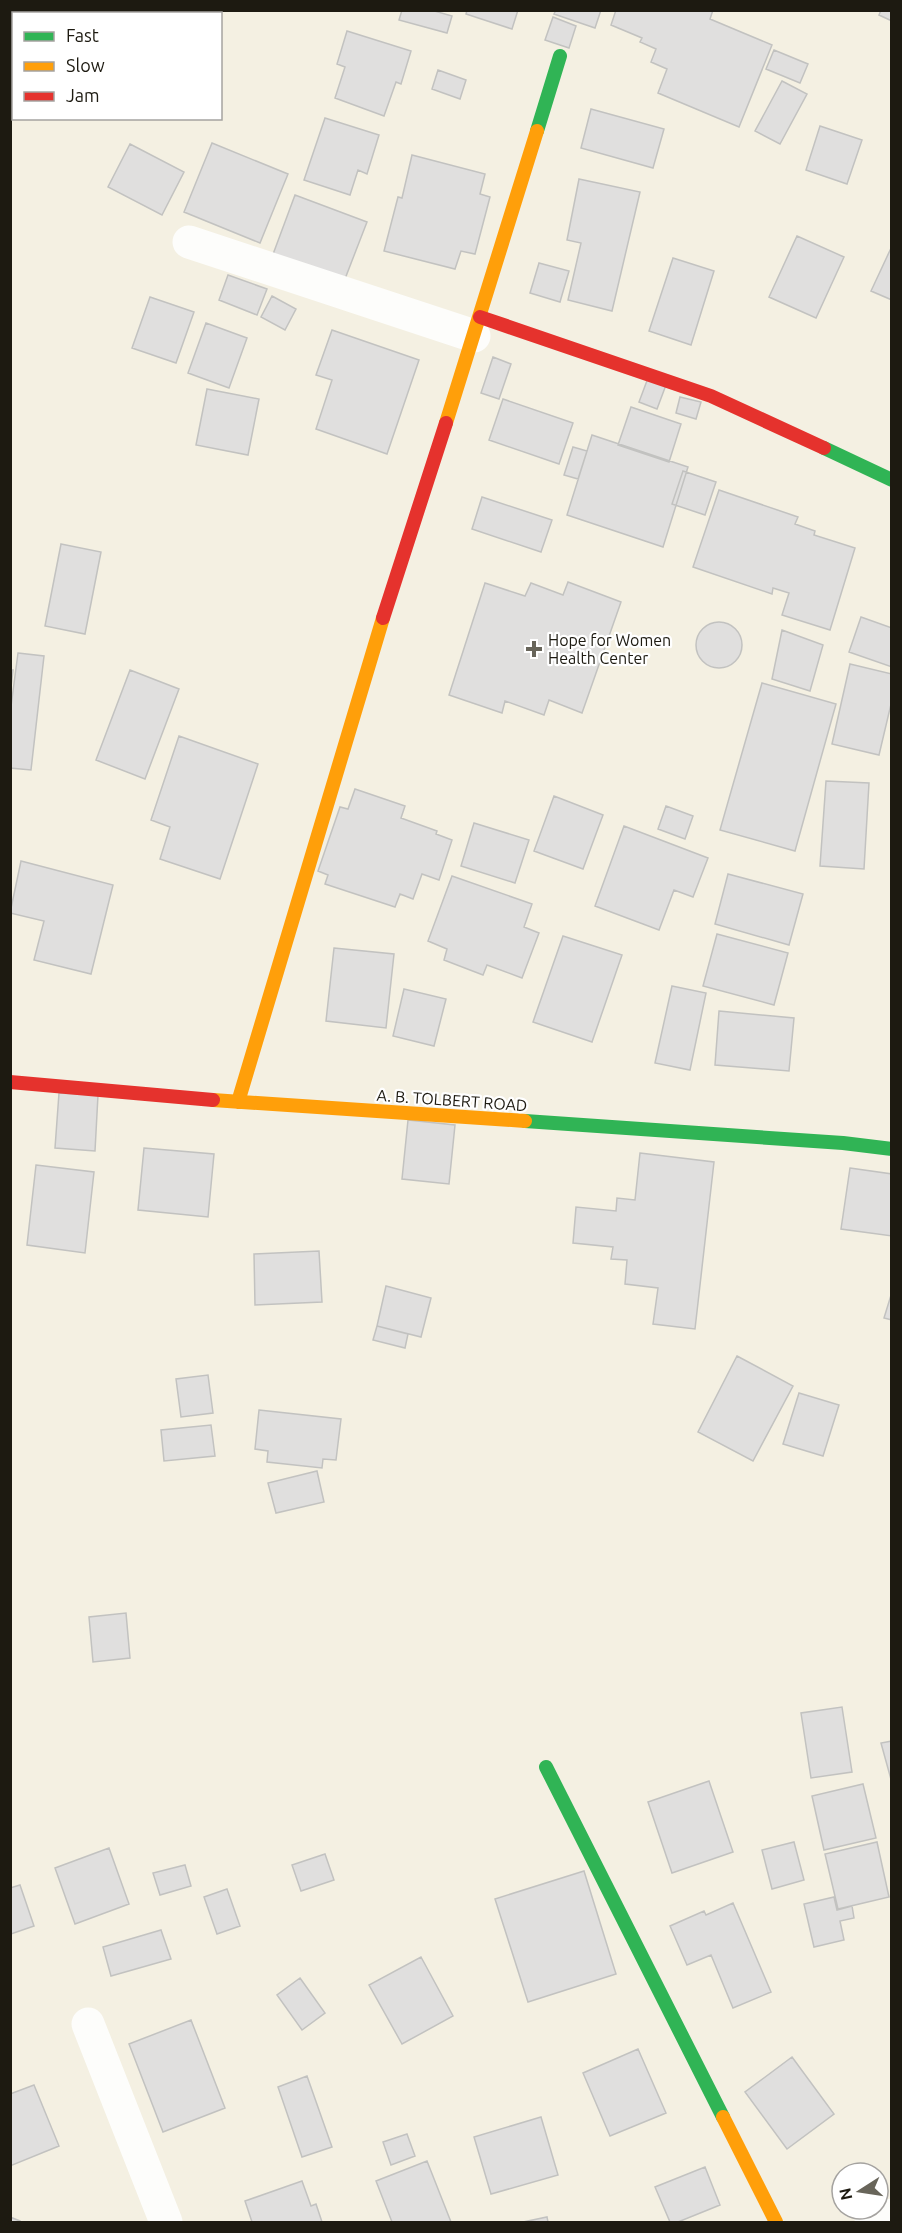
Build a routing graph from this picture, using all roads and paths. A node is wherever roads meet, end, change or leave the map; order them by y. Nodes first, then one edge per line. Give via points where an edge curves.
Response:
1 (561, 56) dead end
2 (189, 242) dead end
3 (477, 326) junction
4 (891, 480) edge
5 (10, 1082) edge
6 (238, 1102) junction
7 (891, 1149) edge
8 (546, 1767) dead end
9 (88, 2024) dead end
10 (891, 2215) edge
11 (166, 2223) edge
12 (776, 2223) edge
13 (871, 2223) edge

1 - 3 street
2 - 3 street
3 - 4 street via 711,396
3 - 6 street via 364,679
5 - 6 street, A. B. TOLBERT ROAD
6 - 7 street, A. B. TOLBERT ROAD
8 - 12 street
9 - 11 street
10 - 13 street

